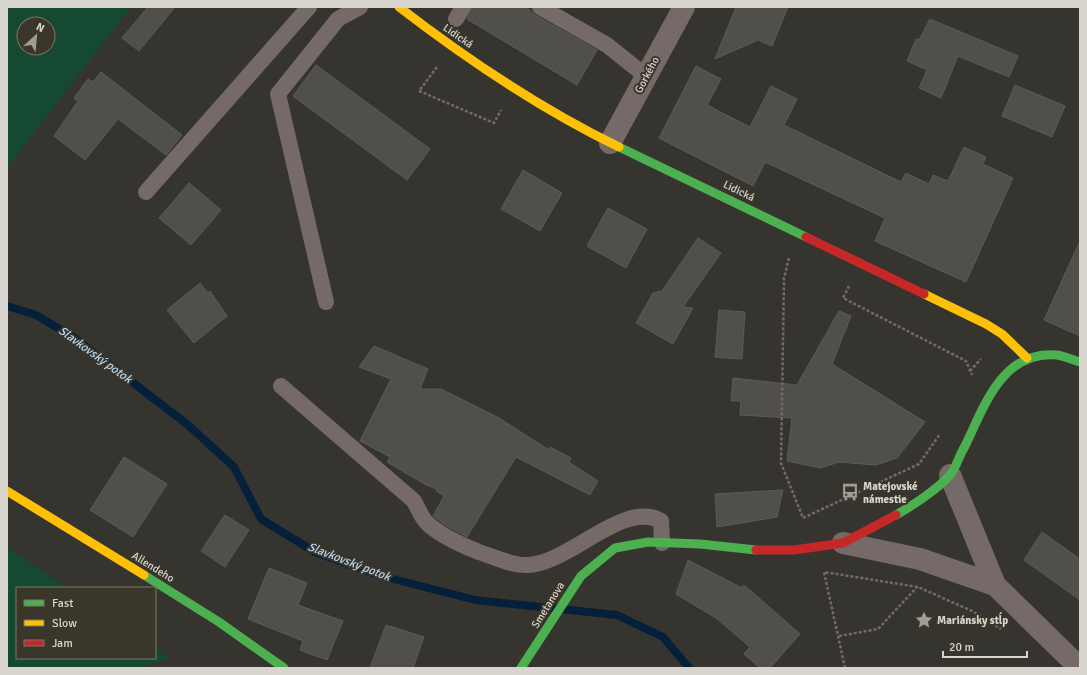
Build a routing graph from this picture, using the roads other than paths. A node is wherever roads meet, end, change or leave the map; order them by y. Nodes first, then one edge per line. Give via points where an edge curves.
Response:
1 (309, 7) edge
2 (360, 7) edge
3 (399, 7) edge
4 (540, 7) edge
5 (684, 7) edge
6 (646, 77) junction
7 (610, 143) junction
8 (146, 192) dead end
9 (326, 302) dead end
10 (1027, 358) junction
11 (1080, 362) edge
12 (281, 386) dead end
13 (950, 475) junction
14 (7, 491) edge
15 (662, 543) junction
16 (843, 543) junction
17 (995, 585) junction
18 (284, 668) edge
19 (521, 668) edge
20 (1080, 668) edge

1 - 8 lane
2 - 9 lane via 338,19 278,94
3 - 7 street, Lidická via 451,47 525,95
4 - 6 lane via 607,44
5 - 6 street, Gorkého
6 - 7 street, Gorkého
7 - 10 street, Lidická via 986,324 1010,341
10 - 11 street via 1058,355
10 - 13 street via 1013,366 996,384
12 - 15 lane via 414,501 427,523 461,545 509,562 526,565 544,562 623,521 641,517 654,517 661,521
13 - 16 street via 914,505
13 - 17 street
14 - 18 street, Allendeho via 218,622
15 - 16 street via 700,544 750,550 794,550
15 - 19 street, Smetanova via 648,542 615,548 581,576
16 - 17 street via 920,559
17 - 20 street

